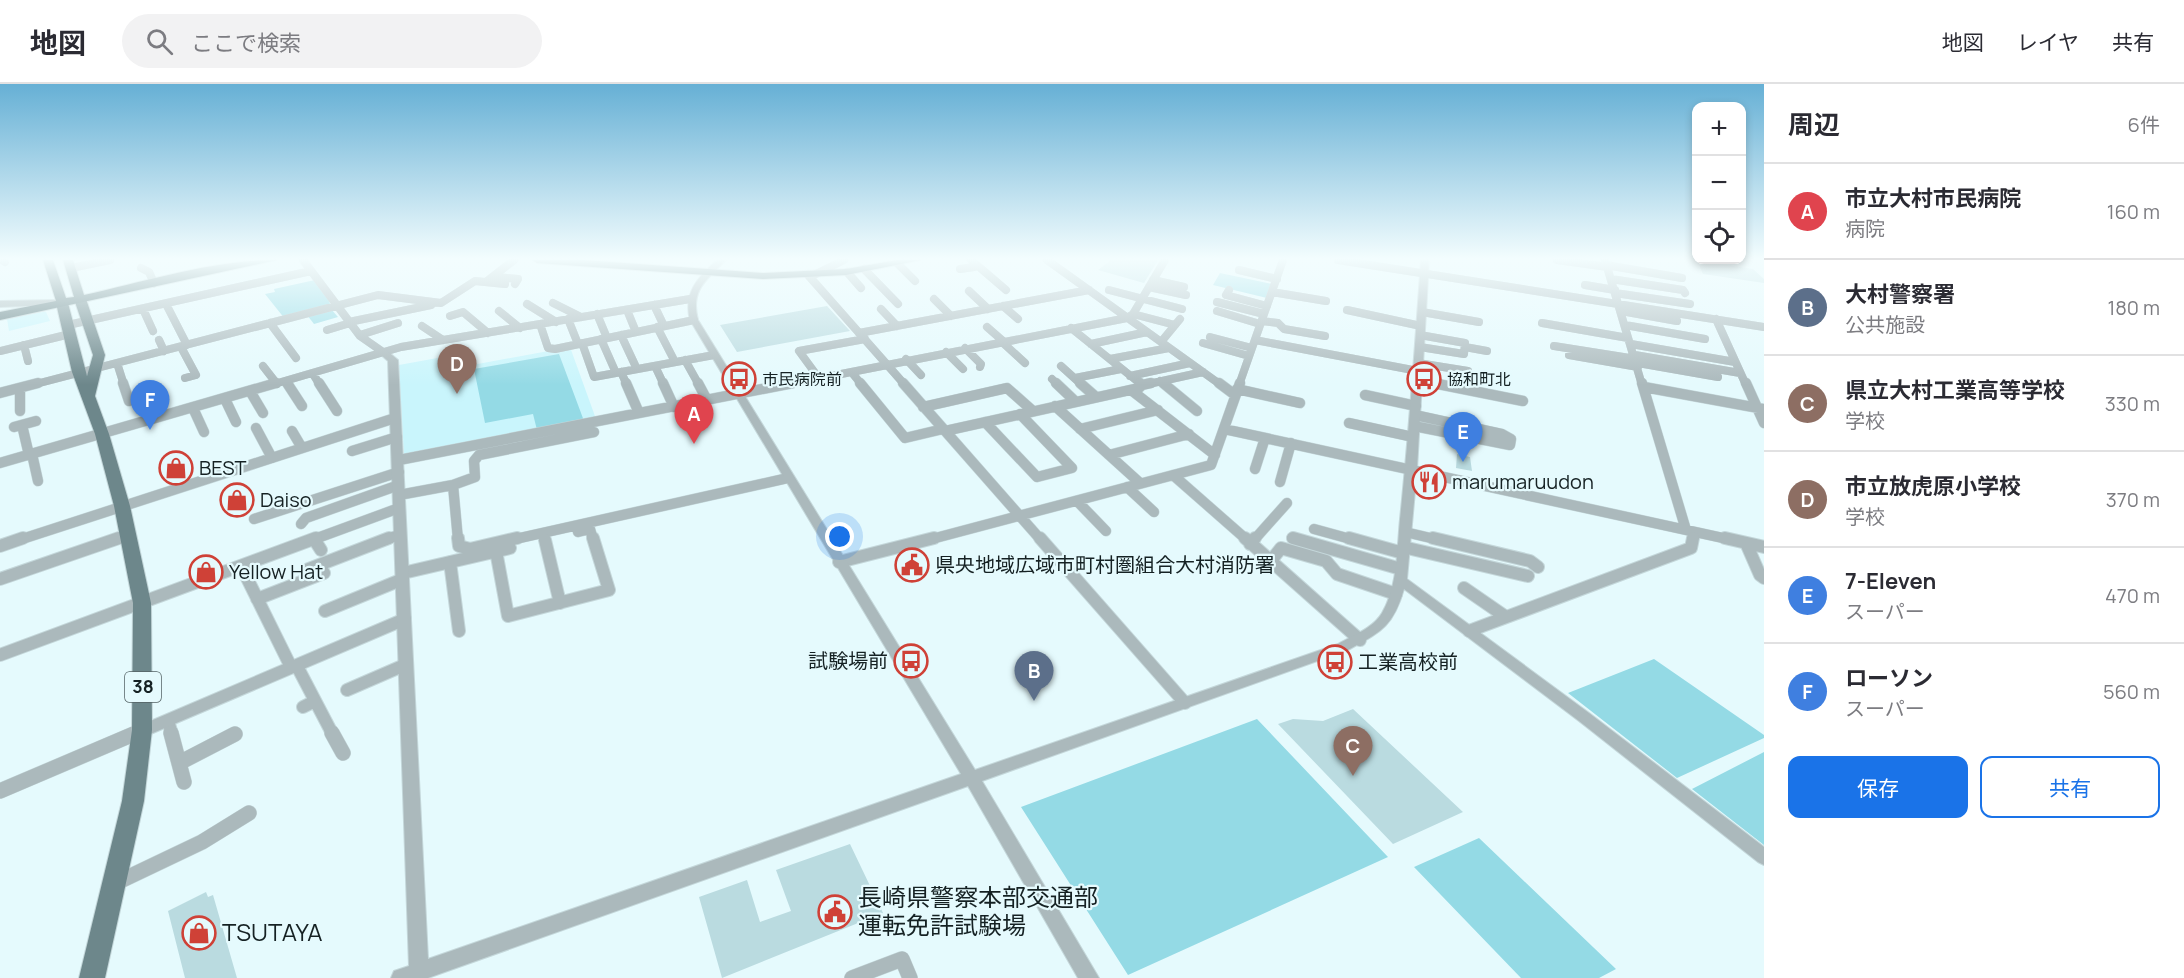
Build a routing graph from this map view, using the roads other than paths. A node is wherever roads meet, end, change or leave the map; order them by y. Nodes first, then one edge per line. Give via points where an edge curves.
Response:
1 (68, 302) edge
2 (81, 302) edge
3 (176, 302) edge
4 (333, 302) edge
5 (358, 302) edge
6 (674, 302) edge
7 (690, 302) edge
8 (834, 302) edge
9 (896, 302) edge
10 (937, 302) edge
11 (980, 302) edge
12 (1024, 302) edge
13 (1107, 302) edge
14 (1141, 302) edge
15 (1154, 302) edge
16 (1217, 302) dead end
17 (1238, 302) edge
18 (1268, 302) edge
19 (1423, 302) edge
20 (1590, 302) edge
21 (1618, 302) edge
22 (1677, 302) edge
23 (62, 303) junction
24 (553, 303) dead end
25 (1017, 303) joint
26 (0, 304) edge
27 (166, 304) junction
28 (526, 304) dead end
29 (898, 304) dead end
30 (1690, 304) dead end
31 (21, 305) junction
32 (431, 305) dead end
33 (654, 305) junction
34 (1003, 306) junction
35 (336, 308) junction
36 (1620, 308) junction
37 (143, 309) junction
38 (880, 309) dead end
39 (988, 309) junction
40 (1182, 309) dead end
41 (627, 310) junction
42 (1347, 310) dead end
43 (498, 311) dead end
44 (1217, 311) dead end
45 (1422, 312) junction
46 (597, 314) junction
47 (6, 315) edge
48 (450, 316) dead end
49 (951, 316) junction
50 (1130, 316) junction
51 (1263, 316) junction
52 (582, 317) junction
53 (568, 319) junction
54 (1018, 319) dead end
55 (694, 320) junction
56 (1716, 320) junction
57 (88, 321) junction
58 (556, 322) junction
59 (1479, 322) dead end
60 (1690, 322) dead end
61 (270, 323) junction
62 (350, 323) junction
63 (398, 323) dead end
64 (1542, 323) dead end
65 (540, 324) junction
66 (1625, 325) junction
67 (422, 326) dead end
68 (661, 326) junction
69 (897, 326) junction
70 (987, 327) dead end
71 (1314, 327) dead end
72 (1764, 327) edge
73 (520, 328) junction
74 (1071, 328) junction
75 (69, 330) junction
76 (327, 330) dead end
77 (153, 331) dead end
78 (636, 332) junction
79 (1148, 332) junction
80 (1218, 332) dead end
81 (488, 333) junction
82 (360, 335) junction
83 (621, 335) junction
84 (862, 336) junction
85 (1325, 336) dead end
86 (1420, 336) junction
87 (1210, 337) dead end
88 (604, 338) junction
89 (1705, 339) dead end
90 (159, 340) dead end
91 (443, 340) junction
92 (1002, 341) junction
93 (1630, 341) junction
94 (1161, 342) junction
95 (580, 343) junction
96 (1203, 343) dead end
97 (1091, 344) junction
98 (24, 345) junction
99 (184, 346) junction
100 (1554, 346) dead end
101 (1252, 347) junction
102 (965, 348) junction
103 (1169, 348) junction
104 (0, 351) edge
105 (164, 351) junction
106 (1487, 351) dead end
107 (383, 352) junction
108 (946, 352) junction
109 (714, 355) junction
110 (1569, 355) dead end
111 (296, 358) dead end
112 (673, 358) dead end
113 (906, 359) junction
114 (685, 360) junction
115 (1110, 360) junction
116 (28, 361) dead end
117 (1637, 361) junction
118 (1735, 362) junction
119 (117, 363) junction
120 (1025, 363) dead end
121 (1190, 363) junction
122 (886, 364) junction
123 (634, 365) dead end
124 (263, 366) dead end
125 (655, 366) junction
126 (1061, 366) dead end
127 (980, 367) dead end
128 (95, 368) junction
129 (963, 369) dead end
130 (1121, 369) junction
131 (1468, 371) dead end
132 (79, 372) junction
133 (619, 372) junction
134 (1203, 372) junction
135 (1418, 372) junction
136 (1740, 373) junction
137 (313, 374) junction
138 (853, 374) dead end
139 (921, 375) dead end
140 (1130, 376) junction
141 (818, 377) junction
142 (1718, 377) dead end
143 (185, 378) dead end
144 (1075, 378) junction
145 (1052, 379) dead end
146 (1160, 381) junction
147 (281, 383) junction
148 (1142, 385) junction
149 (1644, 387) junction
150 (20, 388) junction
151 (1131, 390) junction
152 (250, 392) junction
153 (1236, 392) junction
154 (0, 393) edge
155 (737, 393) junction
156 (131, 394) dead end
157 (1365, 395) dead end
158 (88, 397) junction
159 (1096, 397) junction
160 (225, 399) junction
161 (707, 400) junction
162 (1523, 401) dead end
163 (1076, 402) junction
164 (1300, 403) dead end
165 (302, 406) dead end
166 (1055, 406) junction
167 (674, 407) junction
168 (923, 407) junction
169 (193, 408) junction
170 (1760, 408) edge
171 (1158, 410) junction
172 (20, 411) dead end
173 (337, 411) dead end
174 (1033, 411) junction
175 (1197, 411) dead end
176 (263, 413) dead end
177 (639, 413) junction
178 (1020, 414) junction
179 (395, 418) junction
180 (36, 421) dead end
181 (1415, 421) junction
182 (236, 422) dead end
183 (985, 422) junction
184 (1349, 423) dead end
185 (1764, 423) edge
186 (256, 428) dead end
187 (1080, 429) junction
188 (1224, 429) junction
189 (944, 430) junction
190 (292, 431) dead end
191 (204, 432) dead end
192 (594, 432) dead end
193 (102, 434) junction
194 (1189, 434) junction
195 (397, 437) junction
196 (1265, 438) junction
197 (1291, 443) junction
198 (1368, 447) dead end
199 (302, 448) junction
200 (352, 451) dead end
201 (30, 454) junction
202 (1215, 454) junction
203 (1109, 455) junction
204 (272, 458) junction
205 (1366, 460) junction
206 (0, 463) edge
207 (1255, 469) dead end
208 (1411, 469) junction
209 (1173, 475) junction
210 (788, 478) junction
211 (38, 481) dead end
212 (1280, 482) dead end
213 (1140, 483) junction
214 (399, 484) junction
215 (453, 485) junction
216 (1126, 487) junction
217 (1215, 495) dead end
218 (1077, 501) junction
219 (1287, 503) dead end
220 (1206, 505) junction
221 (122, 506) junction
222 (1154, 512) dead end
223 (1021, 517) junction
224 (254, 519) dead end
225 (301, 524) dead end
226 (1314, 529) dead end
227 (1106, 531) dead end
228 (1690, 531) junction
229 (1405, 532) junction
230 (401, 534) junction
231 (129, 535) junction
232 (1292, 538) dead end
233 (314, 539) junction
234 (546, 540) junction
235 (1746, 543) junction
236 (1250, 544) junction
237 (0, 546) edge
238 (1764, 547) edge
239 (321, 550) dead end
240 (1403, 550) junction
241 (496, 551) junction
242 (450, 562) junction
243 (839, 562) junction
244 (1270, 562) junction
245 (241, 566) junction
246 (1538, 567) dead end
247 (306, 570) dead end
248 (324, 573) dead end
249 (403, 576) junction
250 (1528, 576) dead end
251 (1764, 578) edge
252 (0, 579) edge
253 (1399, 581) junction
254 (1464, 588) dead end
255 (257, 599) junction
256 (142, 603) junction
257 (560, 603) junction
258 (325, 611) dead end
259 (1506, 617) junction
260 (405, 619) junction
261 (459, 631) dead end
262 (1469, 631) junction
263 (1360, 640) junction
264 (0, 655) edge
265 (407, 664) junction
266 (294, 666) junction
267 (347, 690) dead end
268 (315, 701) junction
269 (1185, 704) junction
270 (303, 707) dead end
271 (168, 720) junction
272 (142, 730) junction
273 (235, 734) dead end
274 (343, 753) dead end
275 (179, 763) junction
276 (971, 777) junction
277 (184, 782) dead end
278 (0, 791) edge
279 (249, 813) dead end
280 (1764, 857) edge
281 (115, 883) junction
282 (419, 975) edge
283 (92, 978) edge
284 (401, 978) edge
285 (852, 978) edge
286 (910, 978) edge
287 (1089, 978) edge

1 - 23 highway
2 - 57 main road
3 - 27 street
4 - 35 street
5 - 35 street
6 - 33 street
7 - 55 street
8 - 84 street
9 - 29 street
10 - 49 street
11 - 39 street
12 - 25 street
13 - 50 street
14 - 50 street
15 - 40 street
16 - 51 street
17 - 51 street
18 - 51 street
19 - 45 street
20 - 36 street
21 - 36 street
22 - 30 street
23 - 31 street
23 - 47 highway
23 - 75 main road, 38
24 - 52 street
25 - 34 street
26 - 31 street
27 - 37 street
27 - 99 street
28 - 58 street
31 - 47 street
32 - 62 street
33 - 41 street
33 - 68 street
34 - 39 street
34 - 54 street
35 - 61 street
35 - 62 street
36 - 56 street
36 - 60 street
36 - 66 street
37 - 57 street
37 - 77 street via 145,323
38 - 69 street
39 - 49 street
41 - 46 street
41 - 78 street
42 - 86 street
43 - 73 street
44 - 51 street
45 - 59 street
45 - 86 street
46 - 52 street
46 - 88 street
48 - 81 street via 463,312
49 - 69 street
50 - 74 street
50 - 79 street
50 - 94 street via 1178,322
51 - 71 street
51 - 85 street via 1284,329
51 - 101 street
52 - 53 street
53 - 58 street
53 - 95 street
55 - 68 street
55 - 109 street
56 - 72 street
56 - 118 street
57 - 75 street
57 - 128 main road via 99,355
58 - 65 street
61 - 99 street
61 - 111 street via 293,348
62 - 76 street
62 - 82 street
63 - 82 street
64 - 93 street
65 - 73 street
65 - 95 street via 548,348
66 - 89 street
66 - 93 street
67 - 91 street
68 - 78 street
68 - 112 street
69 - 84 street
70 - 92 street
73 - 81 street
74 - 92 street
74 - 97 street
75 - 98 street
75 - 132 main road, 38
78 - 83 street
79 - 94 street
79 - 97 street
80 - 101 street
81 - 91 street
82 - 107 street via 375,351
83 - 88 street
83 - 123 street
84 - 122 street
84 - 141 street via 799,351
86 - 106 street via 1464,354 1465,347
86 - 135 street
87 - 101 street
88 - 95 street
88 - 133 street
90 - 105 street
91 - 107 street
92 - 102 street
92 - 120 street
93 - 117 street
93 - 118 street
94 - 103 street
95 - 133 street via 594,377
96 - 101 street
97 - 115 street
98 - 104 street
98 - 116 street
99 - 105 street
99 - 143 street via 196,375
100 - 117 street
101 - 135 street
101 - 153 street
102 - 108 street
102 - 127 street
103 - 115 street
103 - 121 street
105 - 119 street
107 - 137 street
107 - 179 street via 393,360
108 - 113 street
108 - 129 street
109 - 114 street
109 - 155 street
110 - 117 street
113 - 122 street
113 - 139 street
114 - 125 street
114 - 161 street
115 - 130 street
117 - 136 street
117 - 142 street
117 - 149 street
118 - 136 street
119 - 128 street
119 - 156 street
121 - 134 street
121 - 140 street
122 - 141 street
122 - 168 street
124 - 147 street
125 - 133 street
125 - 167 street
126 - 144 street
128 - 132 street
128 - 158 main road
130 - 140 street
130 - 144 street
131 - 135 street
132 - 150 street
132 - 158 main road, 38
133 - 177 street
134 - 146 street
134 - 153 street
135 - 162 street
135 - 181 street
136 - 170 street
137 - 147 street
137 - 173 street
138 - 189 street via 908,441
140 - 148 street
141 - 155 street
144 - 159 street
145 - 163 street
146 - 148 street
146 - 175 street
147 - 152 street
147 - 165 street
148 - 151 street
149 - 170 street
149 - 228 street
150 - 154 street
150 - 172 street
151 - 159 street
151 - 171 street
152 - 160 street
152 - 176 street
153 - 164 street
153 - 188 street
155 - 161 street
155 - 210 street
157 - 181 street
158 - 193 main road, 38
159 - 163 street
160 - 169 street
160 - 182 street
161 - 167 street
163 - 166 street
166 - 174 street
166 - 187 street
167 - 177 street
168 - 174 street via 1007,388
168 - 189 street
169 - 191 street
169 - 193 street
170 - 185 street
171 - 187 street
171 - 194 street
174 - 178 street
177 - 214 street
178 - 183 street
178 - 183 street via 1072,468 1037,477
179 - 195 street
179 - 199 street
180 - 201 street via 19,430
181 - 181 street via 1510,445 1511,439 1502,434
181 - 184 street
181 - 208 street
183 - 189 street
186 - 204 street
187 - 203 street
188 - 196 street
188 - 202 street
189 - 223 street
190 - 199 street
192 - 215 street via 479,455 474,461 475,477
193 - 201 street
193 - 221 main road, 38
194 - 202 street
194 - 203 street
195 - 200 street
195 - 214 street
196 - 197 street
196 - 207 street
197 - 205 street
197 - 212 street
198 - 205 street
199 - 204 street
201 - 206 street
201 - 211 street
202 - 209 street via 1211,465
203 - 213 street
204 - 221 street
205 - 208 street
208 - 228 street
208 - 229 street
209 - 213 street
209 - 220 street
210 - 215 street via 470,549 459,546
210 - 243 street
213 - 216 street
214 - 215 street
214 - 224 street
214 - 225 street via 306,518
214 - 230 street
214 - 233 street
216 - 218 street
216 - 222 street
217 - 220 street
218 - 223 street
218 - 227 street
219 - 236 street
220 - 236 street
221 - 231 main road, 38
221 - 237 street
223 - 243 street
223 - 269 street
226 - 240 street
228 - 235 street
228 - 259 street via 1691,548
229 - 240 street
229 - 246 street via 1530,561
230 - 247 street
230 - 249 street
231 - 252 street
231 - 256 main road, 38
232 - 253 street
233 - 239 street
233 - 245 street
234 - 241 street
234 - 257 street
234 - 257 street via 590,529 609,590
235 - 238 street
235 - 251 street
236 - 244 street
240 - 250 street
240 - 253 street
241 - 242 street
241 - 257 street via 508,616
242 - 249 street
242 - 261 street
243 - 276 street
244 - 253 street via 1281,548 1326,561 1336,574
244 - 263 street
245 - 255 street
245 - 256 street
248 - 255 street
249 - 258 street
249 - 260 street
253 - 262 street
253 - 263 street via 1386,618
254 - 259 street
255 - 266 street via 290,665
256 - 264 street
256 - 272 main road, 38
259 - 262 street
260 - 265 street
260 - 266 street
262 - 280 street
263 - 269 street
265 - 267 street
265 - 282 street
266 - 268 street
266 - 271 street
268 - 270 street
268 - 274 street
269 - 276 street
271 - 272 street
271 - 275 street
272 - 278 street
272 - 281 main road, 38 via 133,801
273 - 275 street
275 - 277 street
276 - 282 street
276 - 287 street
279 - 281 street via 202,843
281 - 283 main road, 38
282 - 284 street
285 - 286 street via 902,959

